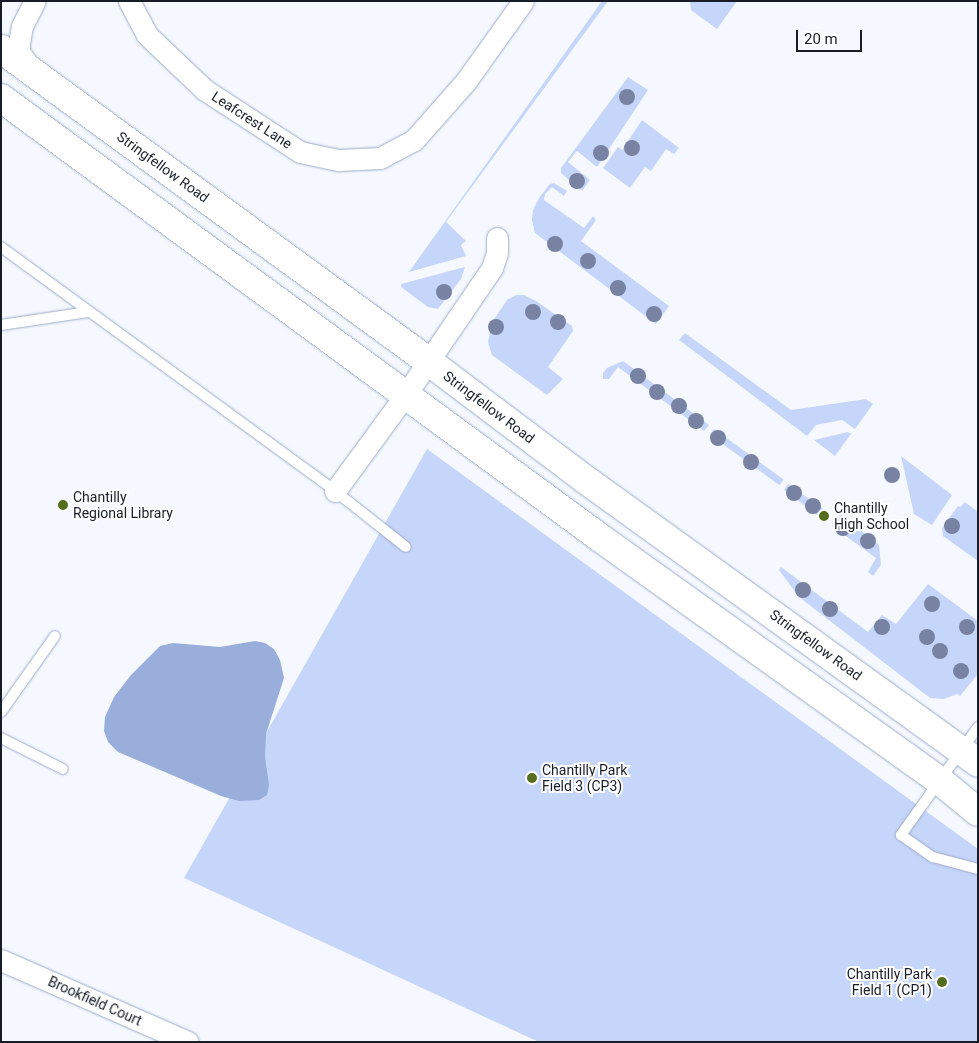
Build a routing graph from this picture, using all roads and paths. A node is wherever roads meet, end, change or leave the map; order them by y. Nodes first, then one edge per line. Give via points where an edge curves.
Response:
1 (35, 1) edge
2 (129, 1) edge
3 (524, 1) edge
4 (1, 49) edge
5 (36, 75) junction
6 (1, 98) edge
7 (497, 238) dead end
8 (1, 247) edge
9 (88, 312) junction
10 (1, 325) edge
11 (428, 361) junction
12 (406, 394) junction
13 (334, 491) junction
14 (406, 547) dead end
15 (55, 636) dead end
16 (1, 712) edge
17 (978, 727) edge
18 (1, 738) edge
19 (970, 757) edge
20 (63, 769) dead end
21 (939, 780) junction
22 (978, 812) edge
23 (978, 869) edge
24 (1, 960) edge
25 (188, 1042) edge

1 - 5 street via 22,26 19,43 23,59
2 - 3 street, Leafcrest Lane via 146,36 205,90 300,152 339,160 380,158 414,140 466,81
4 - 5 main road, Stringfellow Road
5 - 11 main road, Stringfellow Road
6 - 12 main road
7 - 11 street via 492,268
8 - 9 lane
9 - 10 lane
9 - 13 lane
11 - 12 street
11 - 19 main road, Stringfellow Road via 586,480
12 - 13 street
12 - 21 main road
13 - 14 lane
15 - 16 lane
17 - 19 lane
18 - 20 lane
19 - 21 lane
21 - 22 main road
21 - 23 lane via 901,836 932,857
24 - 25 street, Brookfield Court

